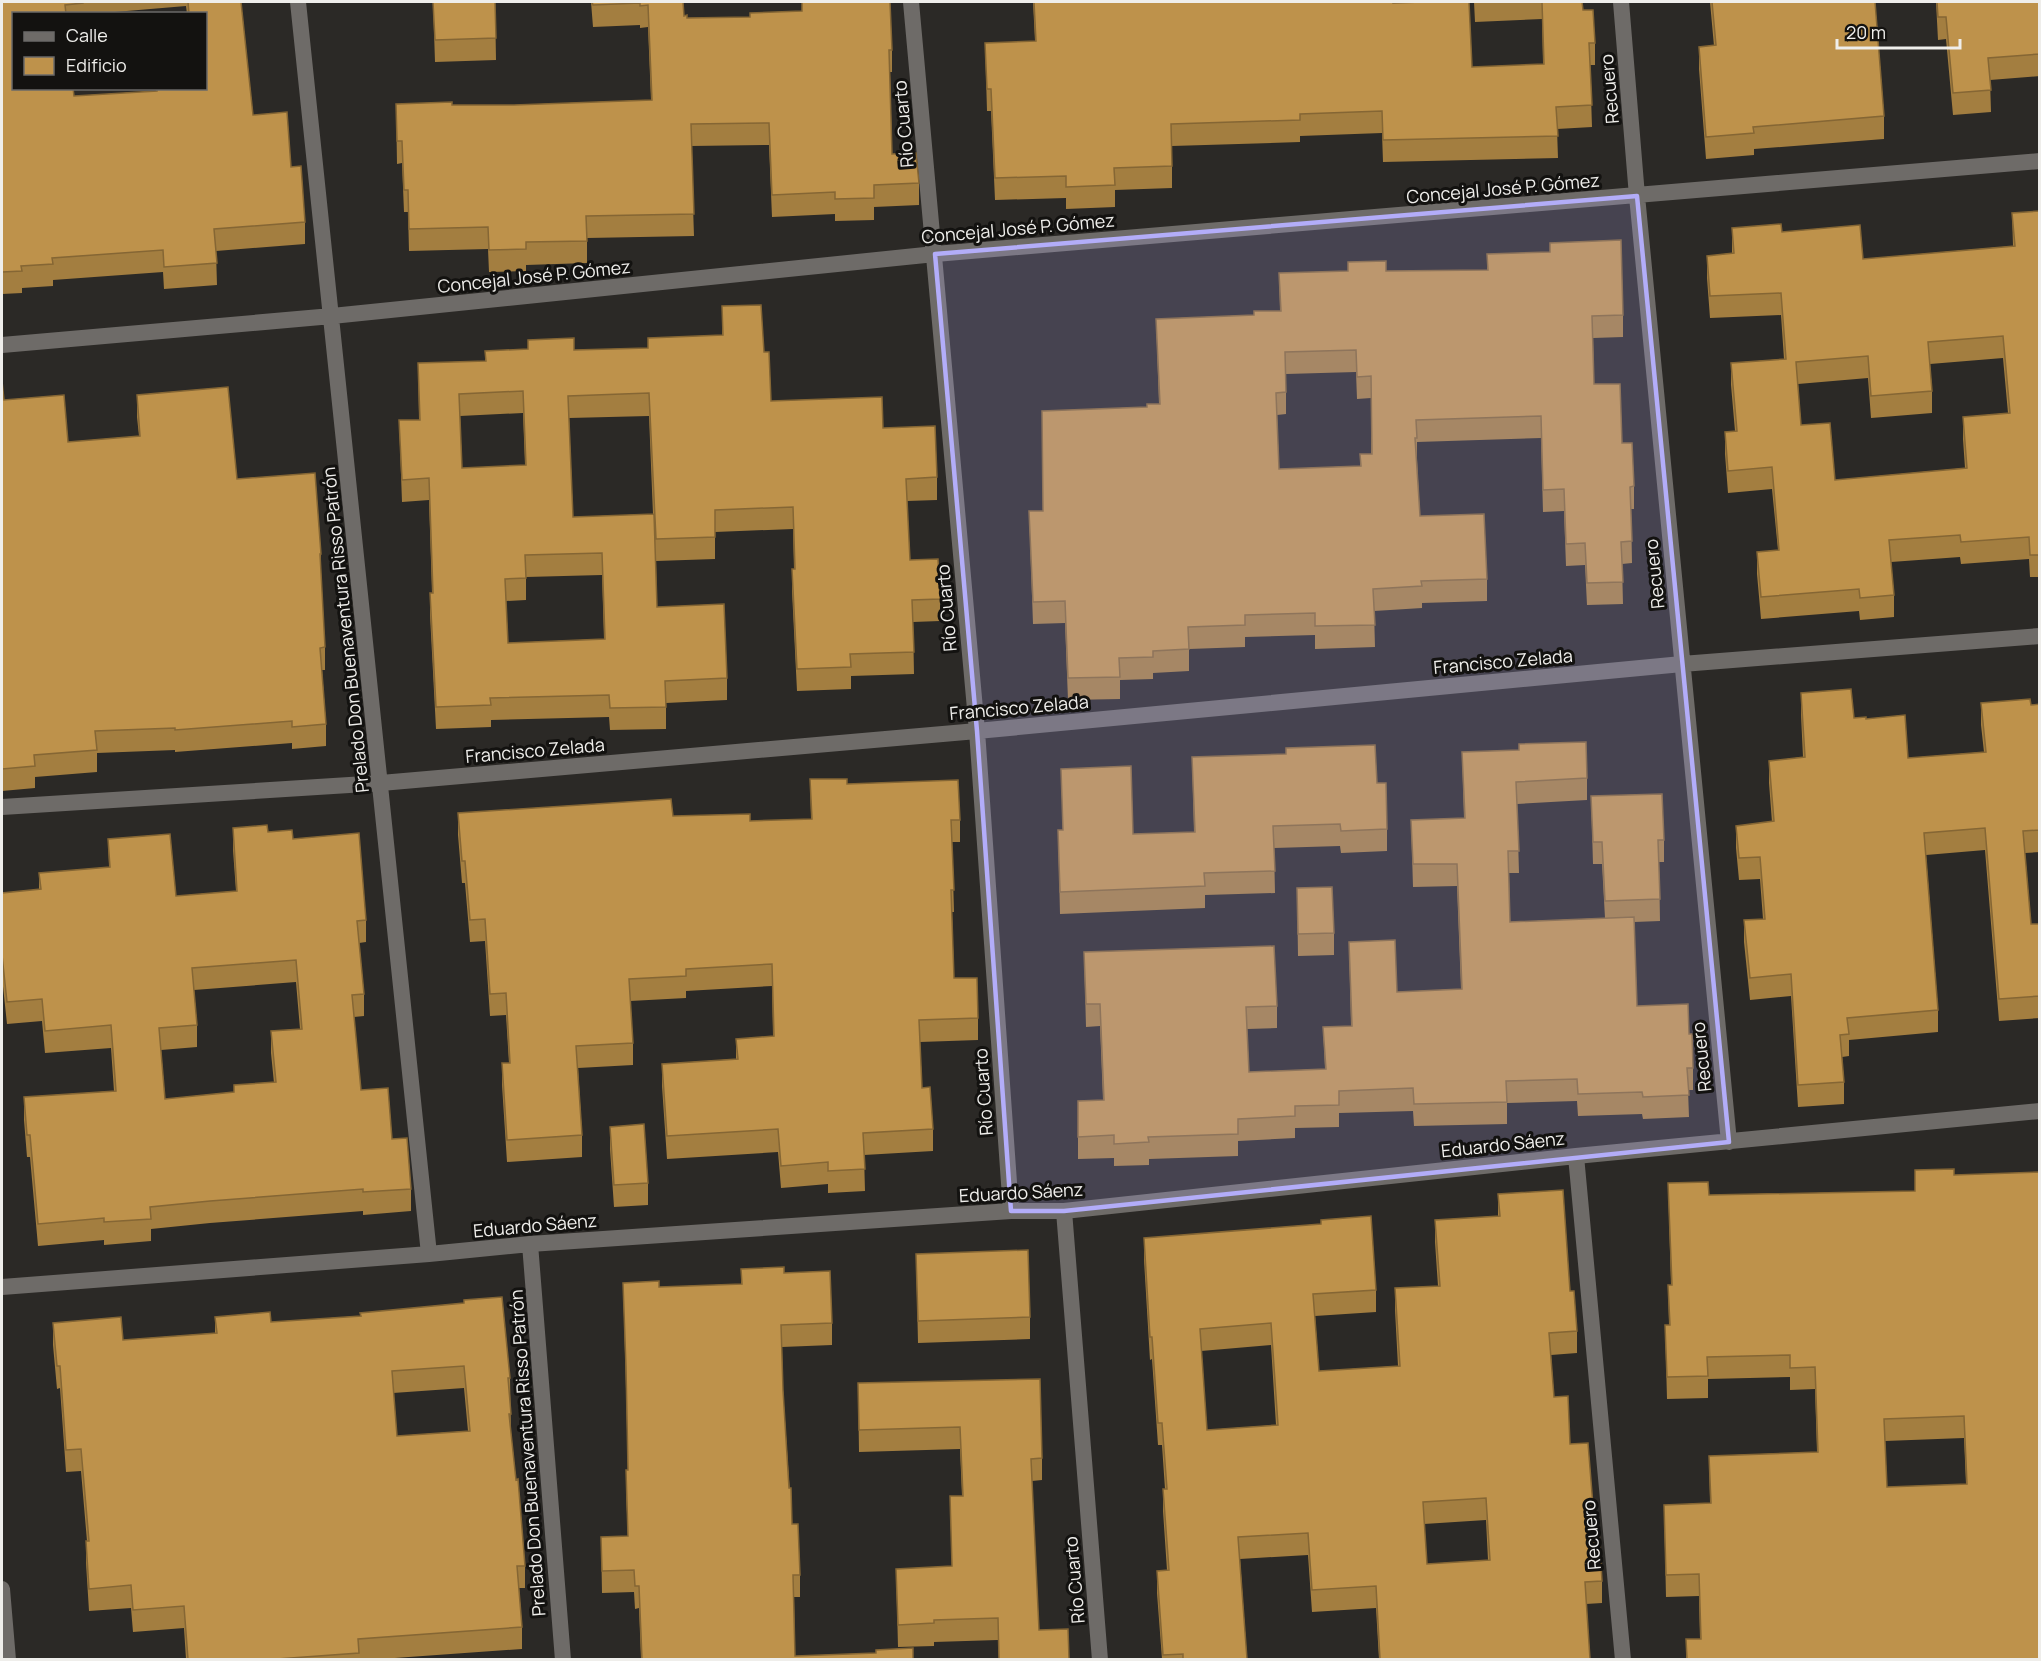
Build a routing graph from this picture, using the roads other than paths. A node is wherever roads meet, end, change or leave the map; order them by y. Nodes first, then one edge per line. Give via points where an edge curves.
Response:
1 (298, 2) edge
2 (911, 2) edge
3 (1621, 2) edge
4 (2040, 161) edge
5 (1637, 196) junction
6 (935, 254) junction
7 (332, 316) junction
8 (2, 345) edge
9 (2040, 636) edge
10 (1682, 664) junction
11 (977, 731) junction
12 (381, 783) junction
13 (2, 807) edge
14 (2040, 1111) edge
15 (1729, 1142) junction
16 (1576, 1156) junction
17 (1011, 1211) junction
18 (1064, 1211) junction
19 (530, 1244) junction
20 (429, 1254) junction
21 (2, 1287) edge
22 (2, 1589) edge
23 (8, 1659) edge
24 (563, 1659) edge
25 (1100, 1659) edge
26 (1623, 1659) edge

1 - 7 street, Prelado Don Buenaventura Risso Patrón
2 - 6 street, Río Cuarto
3 - 5 street, Recuero
4 - 5 street, Concejal José P. Gómez
5 - 6 street, Concejal José P. Gómez
5 - 10 street, Recuero
6 - 7 street, Concejal José P. Gómez
6 - 11 street, Río Cuarto
7 - 8 street, Concejal José P. Gómez
7 - 12 street, Prelado Don Buenaventura Risso Patrón
9 - 10 street, Francisco Zelada
10 - 11 street, Francisco Zelada
10 - 15 street, Recuero
11 - 12 street, Francisco Zelada
11 - 17 street, Río Cuarto
12 - 13 street, Francisco Zelada
12 - 20 street, Prelado Don Buenaventura Risso Patrón
14 - 15 street, Eduardo Sáenz
15 - 16 street, Eduardo Sáenz
16 - 18 street, Eduardo Sáenz
16 - 26 street, Recuero
17 - 18 street, Eduardo Sáenz
17 - 19 street, Eduardo Sáenz
18 - 25 street, Río Cuarto
19 - 20 street, Eduardo Sáenz
19 - 24 street, Prelado Don Buenaventura Risso Patrón
20 - 21 street, Eduardo Sáenz
22 - 23 street

